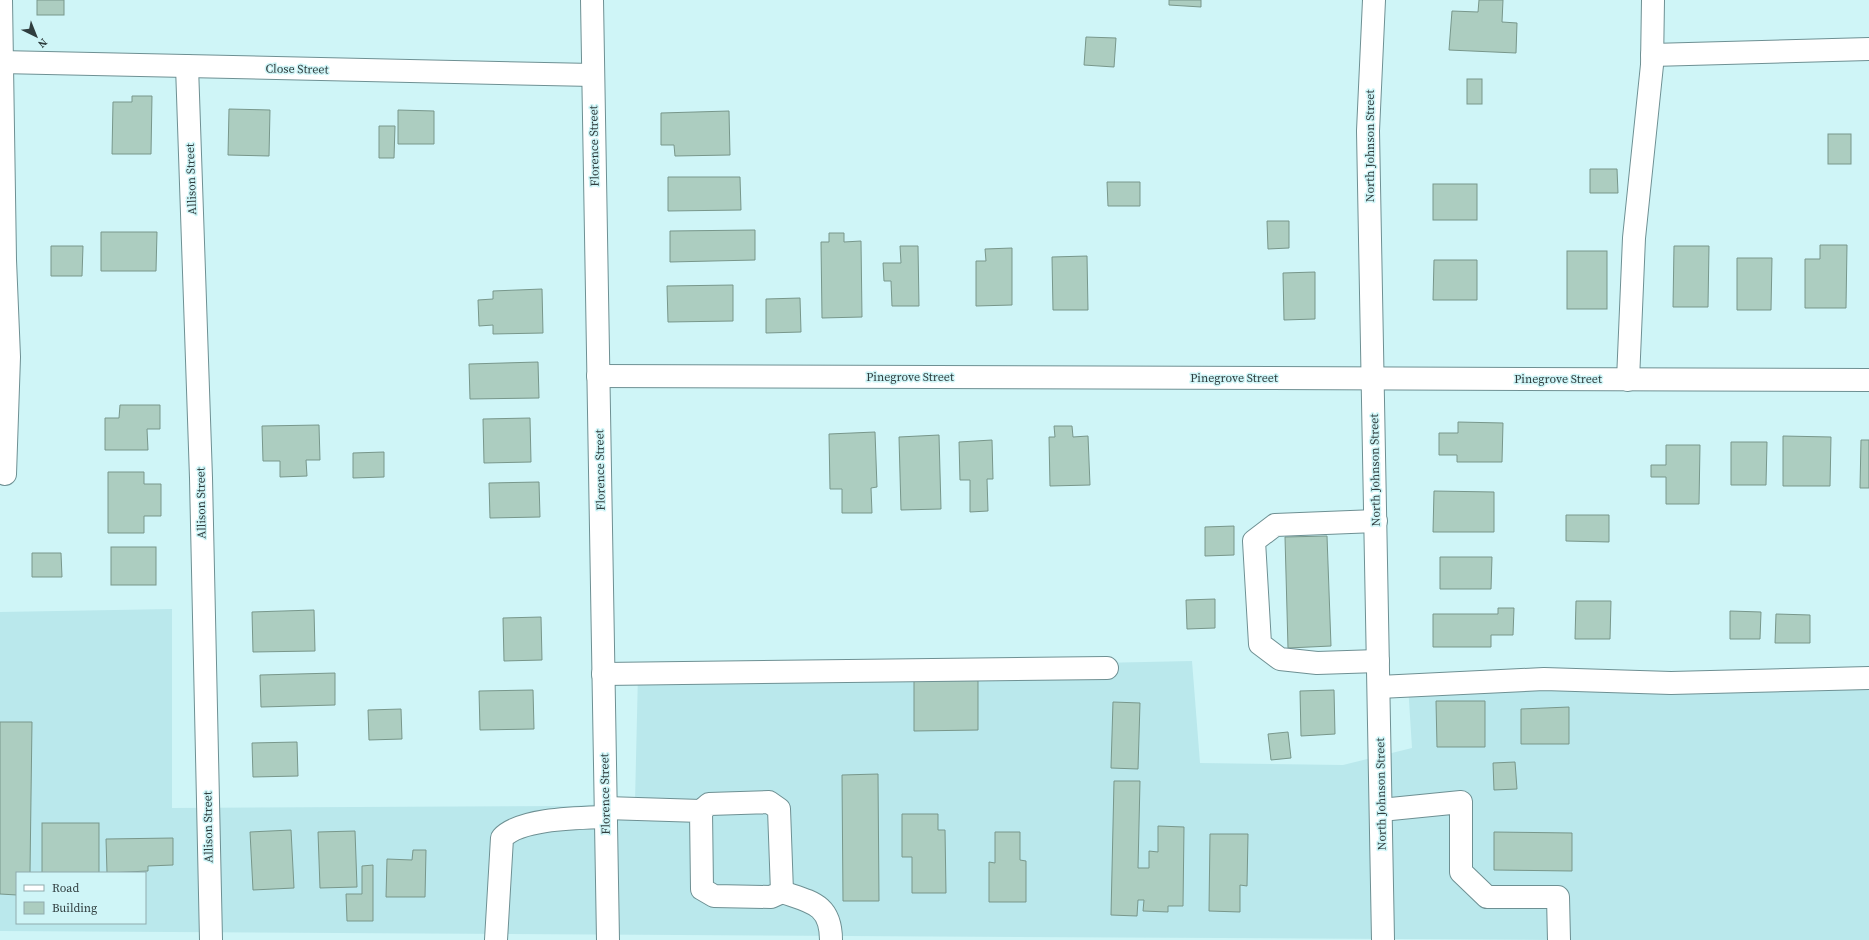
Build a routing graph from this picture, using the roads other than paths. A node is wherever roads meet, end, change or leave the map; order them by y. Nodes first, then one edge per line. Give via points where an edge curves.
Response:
1 (0, 0) edge
2 (592, 0) edge
3 (1374, 0) edge
4 (1653, 0) edge
5 (1869, 49) edge
6 (1652, 55) junction
7 (1, 62) edge
8 (188, 66) junction
9 (593, 76) junction
10 (598, 376) junction
11 (1373, 379) junction
12 (1628, 380) junction
13 (1869, 380) edge
14 (5, 474) dead end
15 (1376, 521) junction
16 (1378, 661) junction
17 (1108, 668) dead end
18 (603, 674) junction
19 (1869, 678) edge
20 (1379, 687) junction
21 (1381, 810) junction
22 (700, 811) junction
23 (606, 812) junction
24 (782, 892) junction
25 (211, 940) edge
26 (496, 940) edge
27 (608, 940) edge
28 (831, 940) edge
29 (1383, 940) edge
30 (1559, 940) edge

1 - 7 street
2 - 9 street, Florence Street
3 - 11 street, North Johnson Street via 1368,132
4 - 6 street
5 - 6 street
6 - 12 street via 1634,238
7 - 8 street, Close Street
7 - 14 street via 9,357
8 - 9 street, Close Street
8 - 25 street, Allison Street via 201,478
9 - 10 street, Florence Street
10 - 11 street, Pinegrove Street
10 - 18 street, Florence Street
11 - 12 street, Pinegrove Street
11 - 15 street, North Johnson Street
12 - 13 street, Pinegrove Street
15 - 16 street, North Johnson Street
15 - 16 street via 1275,525 1254,541 1260,644 1280,659 1317,663
16 - 20 street, North Johnson Street
17 - 18 street
18 - 23 street, Florence Street
19 - 20 street via 1671,683 1544,679
20 - 21 street, North Johnson Street
21 - 29 street, North Johnson Street
21 - 30 street via 1461,802 1462,872 1487,897 1558,897
22 - 23 street
22 - 24 street via 702,889 714,896 770,897
22 - 24 street via 709,804 769,802 779,809
23 - 26 street via 514,829 502,838
23 - 27 street, Florence Street
24 - 28 street via 815,904 827,914

